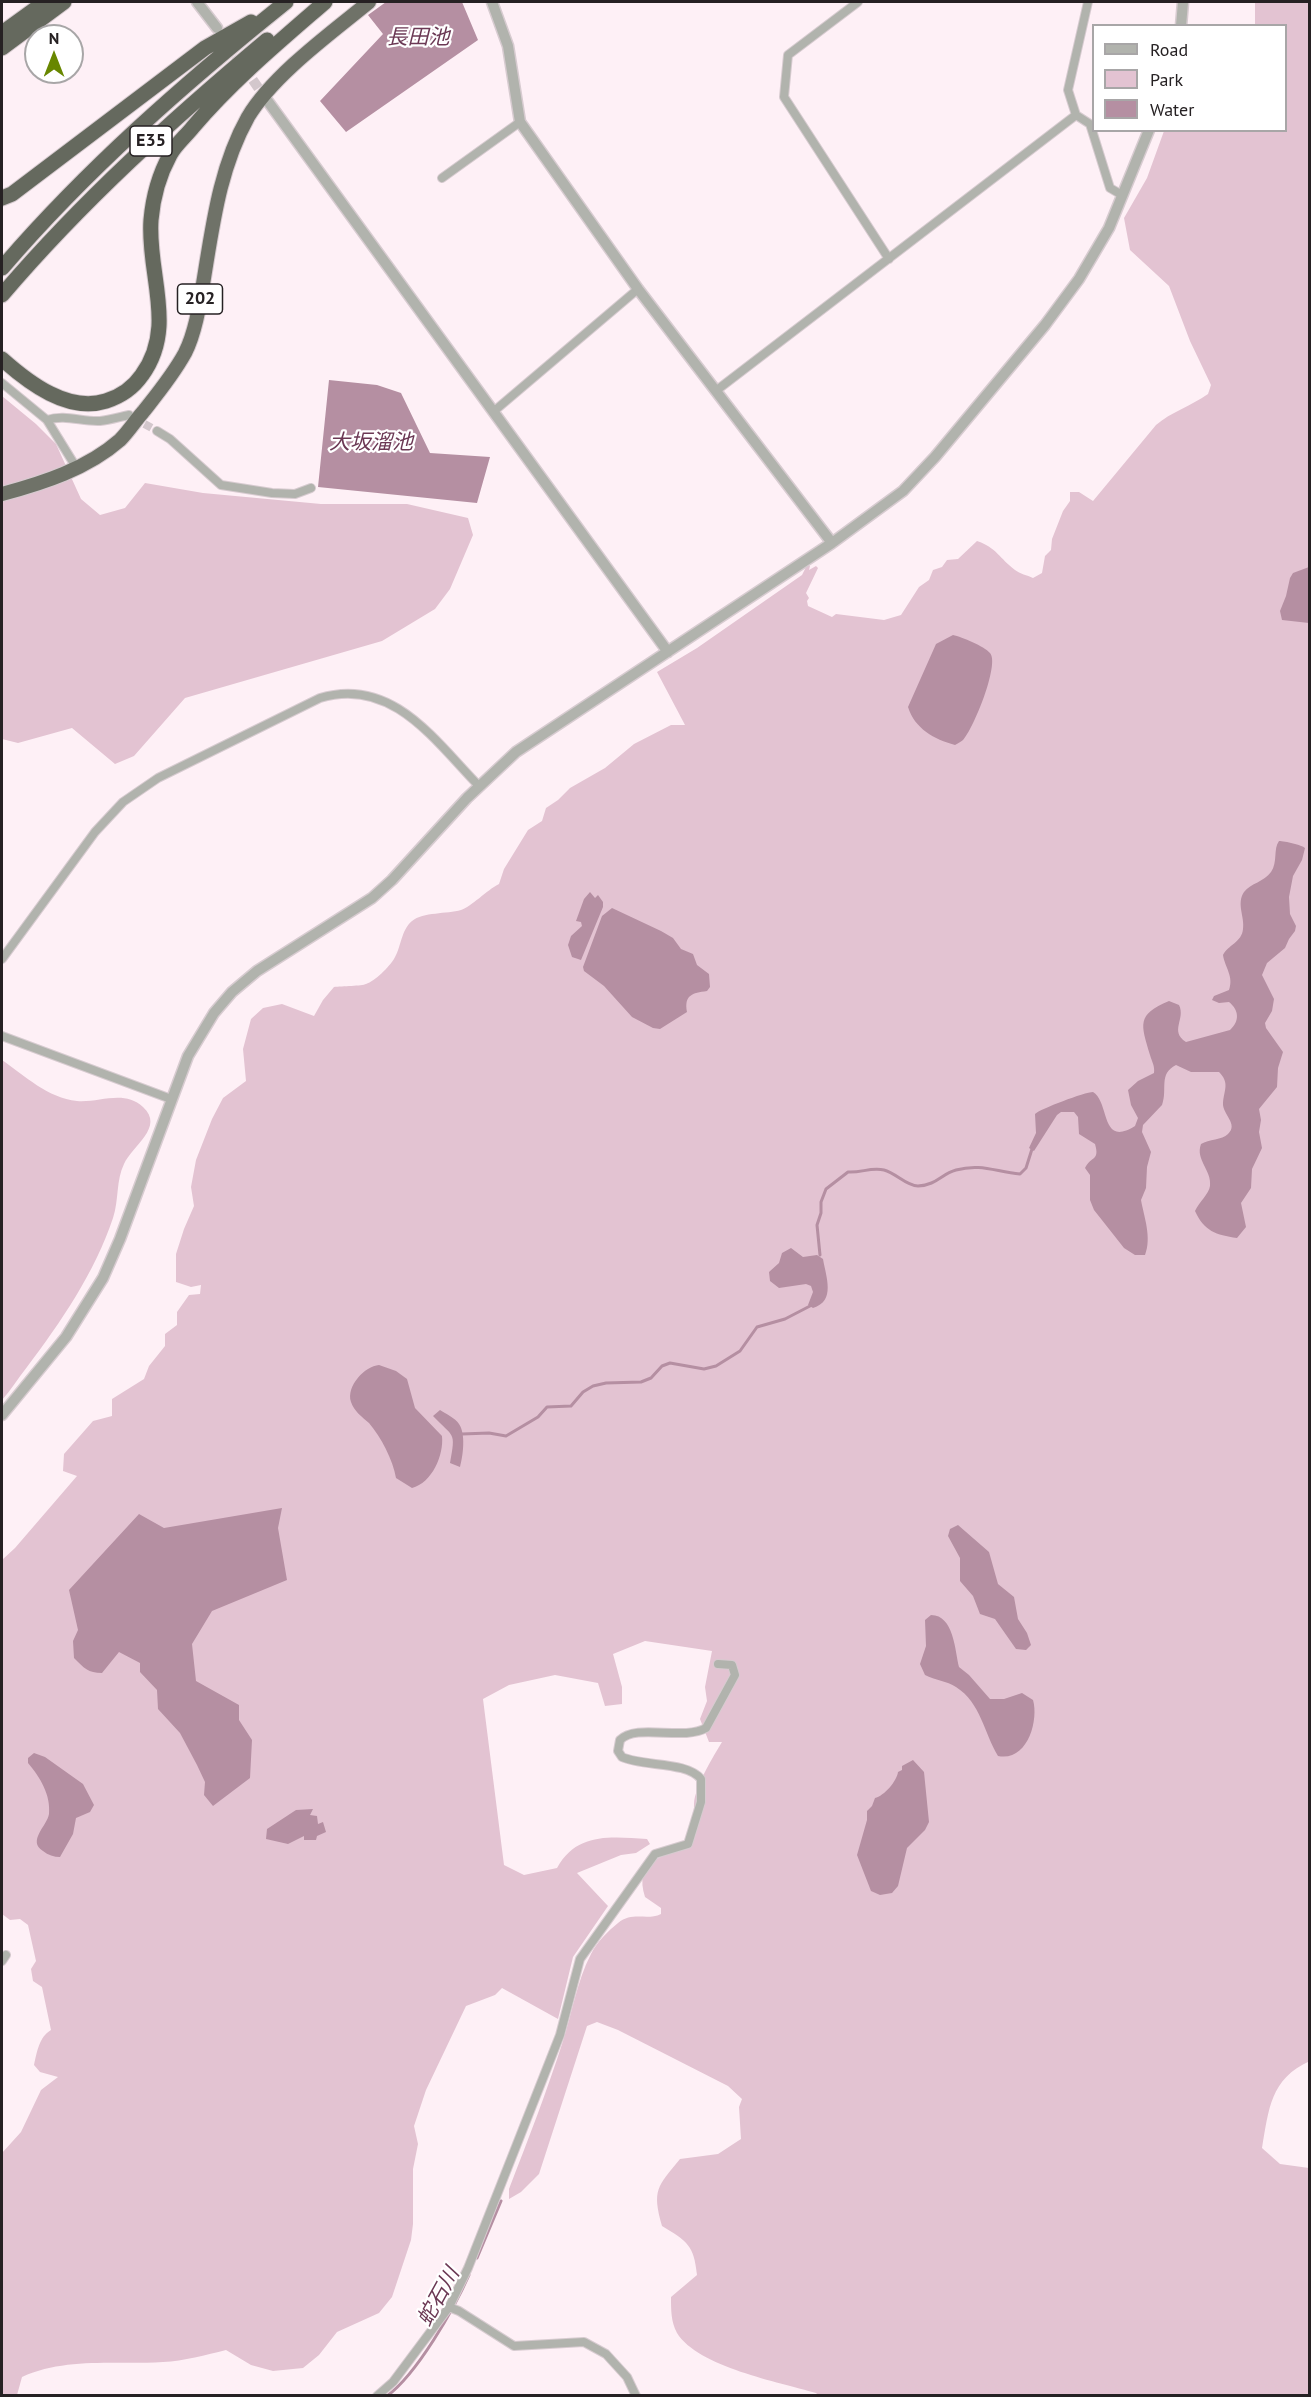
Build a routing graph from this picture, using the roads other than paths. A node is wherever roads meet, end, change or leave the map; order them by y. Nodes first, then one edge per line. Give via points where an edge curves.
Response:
1 (45, 2) edge
2 (64, 2) edge
3 (197, 2) edge
4 (285, 2) edge
5 (314, 2) edge
6 (326, 2) edge
7 (369, 2) edge
8 (492, 2) edge
9 (858, 2) edge
10 (1088, 2) edge
11 (1184, 2) edge
12 (1181, 24) edge
13 (217, 28) dead end
14 (2, 33) edge
15 (2, 48) edge
16 (264, 96) junction
17 (1076, 116) junction
18 (520, 122) junction
19 (1092, 130) edge
20 (1092, 132) edge
21 (1148, 132) edge
22 (442, 178) dead end
23 (1122, 195) junction
24 (2, 198) edge
25 (889, 259) junction
26 (2, 268) edge
27 (638, 289) junction
28 (2, 295) edge
29 (2, 359) edge
30 (2, 383) edge
31 (717, 390) junction
32 (493, 412) junction
33 (129, 415) tunnel mouth
34 (47, 420) junction
35 (157, 431) tunnel mouth
36 (76, 467) junction
37 (311, 488) dead end
38 (2, 494) edge
39 (832, 543) junction
40 (668, 652) junction
41 (479, 786) junction
42 (2, 959) edge
43 (2, 1036) edge
44 (171, 1099) junction
45 (2, 1415) edge
46 (718, 1664) dead end
47 (448, 2307) junction
48 (377, 2396) edge
49 (636, 2396) edge

1 - 14 highway
2 - 15 highway
3 - 13 street
4 - 24 highway via 205,48
4 - 26 highway, E35 via 95,169
5 - 28 highway, E35 via 107,181
6 - 29 highway via 212,106 171,153 156,189 151,221 159,338 154,358 133,387 109,400 79,405 28,381
7 - 16 highway, 202 via 298,61
8 - 18 street via 508,46
9 - 25 street via 788,55 784,97
10 - 17 street via 1068,90
11 - 12 street
16 - 32 street
16 - 36 highway, 202 via 239,136 221,184 186,351 170,378 119,441
17 - 19 street via 1090,124
17 - 25 street
18 - 22 street
18 - 27 street
20 - 23 street via 1110,188
21 - 23 street
23 - 39 street via 1109,228 1079,279 935,458 903,491
25 - 31 street
27 - 31 street
27 - 32 street
30 - 34 street
31 - 39 street
32 - 40 street
33 - 34 street via 99,421
34 - 36 street
35 - 37 street via 221,485 296,494
36 - 38 highway, 202 via 46,482
39 - 40 street
40 - 41 street via 516,752
41 - 42 street via 398,707 359,693 320,698 158,778 123,802 95,832
41 - 44 street via 372,898 257,970 232,992 203,1029
43 - 44 street
44 - 45 street via 103,1278 66,1337
46 - 47 street via 732,1665 735,1675 706,1728 691,1733 631,1734 620,1740 619,1754 628,1760 688,1769 698,1775 703,1782 699,1813 688,1844 655,1854 580,1959 560,2035 482,2235
47 - 48 street via 398,2377
47 - 49 street via 514,2346 584,2342 606,2354 627,2377

